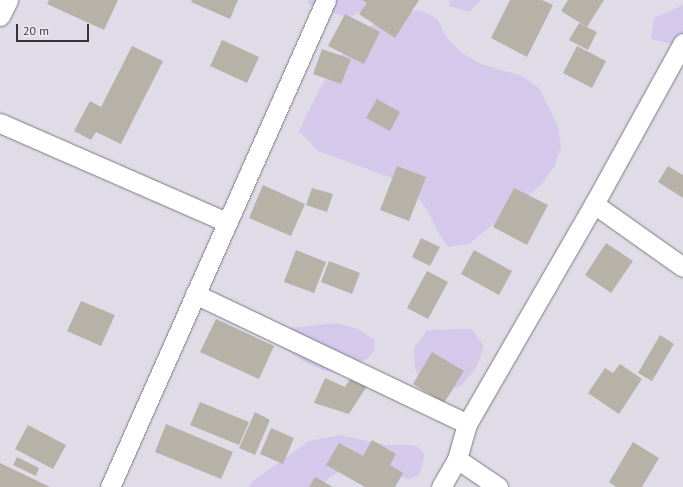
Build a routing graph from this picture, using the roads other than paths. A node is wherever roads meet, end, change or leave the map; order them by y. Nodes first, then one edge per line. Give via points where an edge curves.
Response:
1 (8, 0) edge
2 (326, 0) edge
3 (0, 16) edge
4 (683, 43) edge
5 (0, 123) edge
6 (594, 204) junction
7 (226, 222) junction
8 (683, 267) edge
9 (195, 294) junction
10 (467, 424) junction
11 (457, 459) junction
12 (110, 487) edge
13 (441, 487) edge
14 (498, 487) edge

1 - 3 street
2 - 7 street
4 - 6 street
5 - 7 street
6 - 8 street
6 - 10 street
7 - 9 street
9 - 10 street
9 - 12 street
10 - 11 street
11 - 13 street
11 - 14 street

